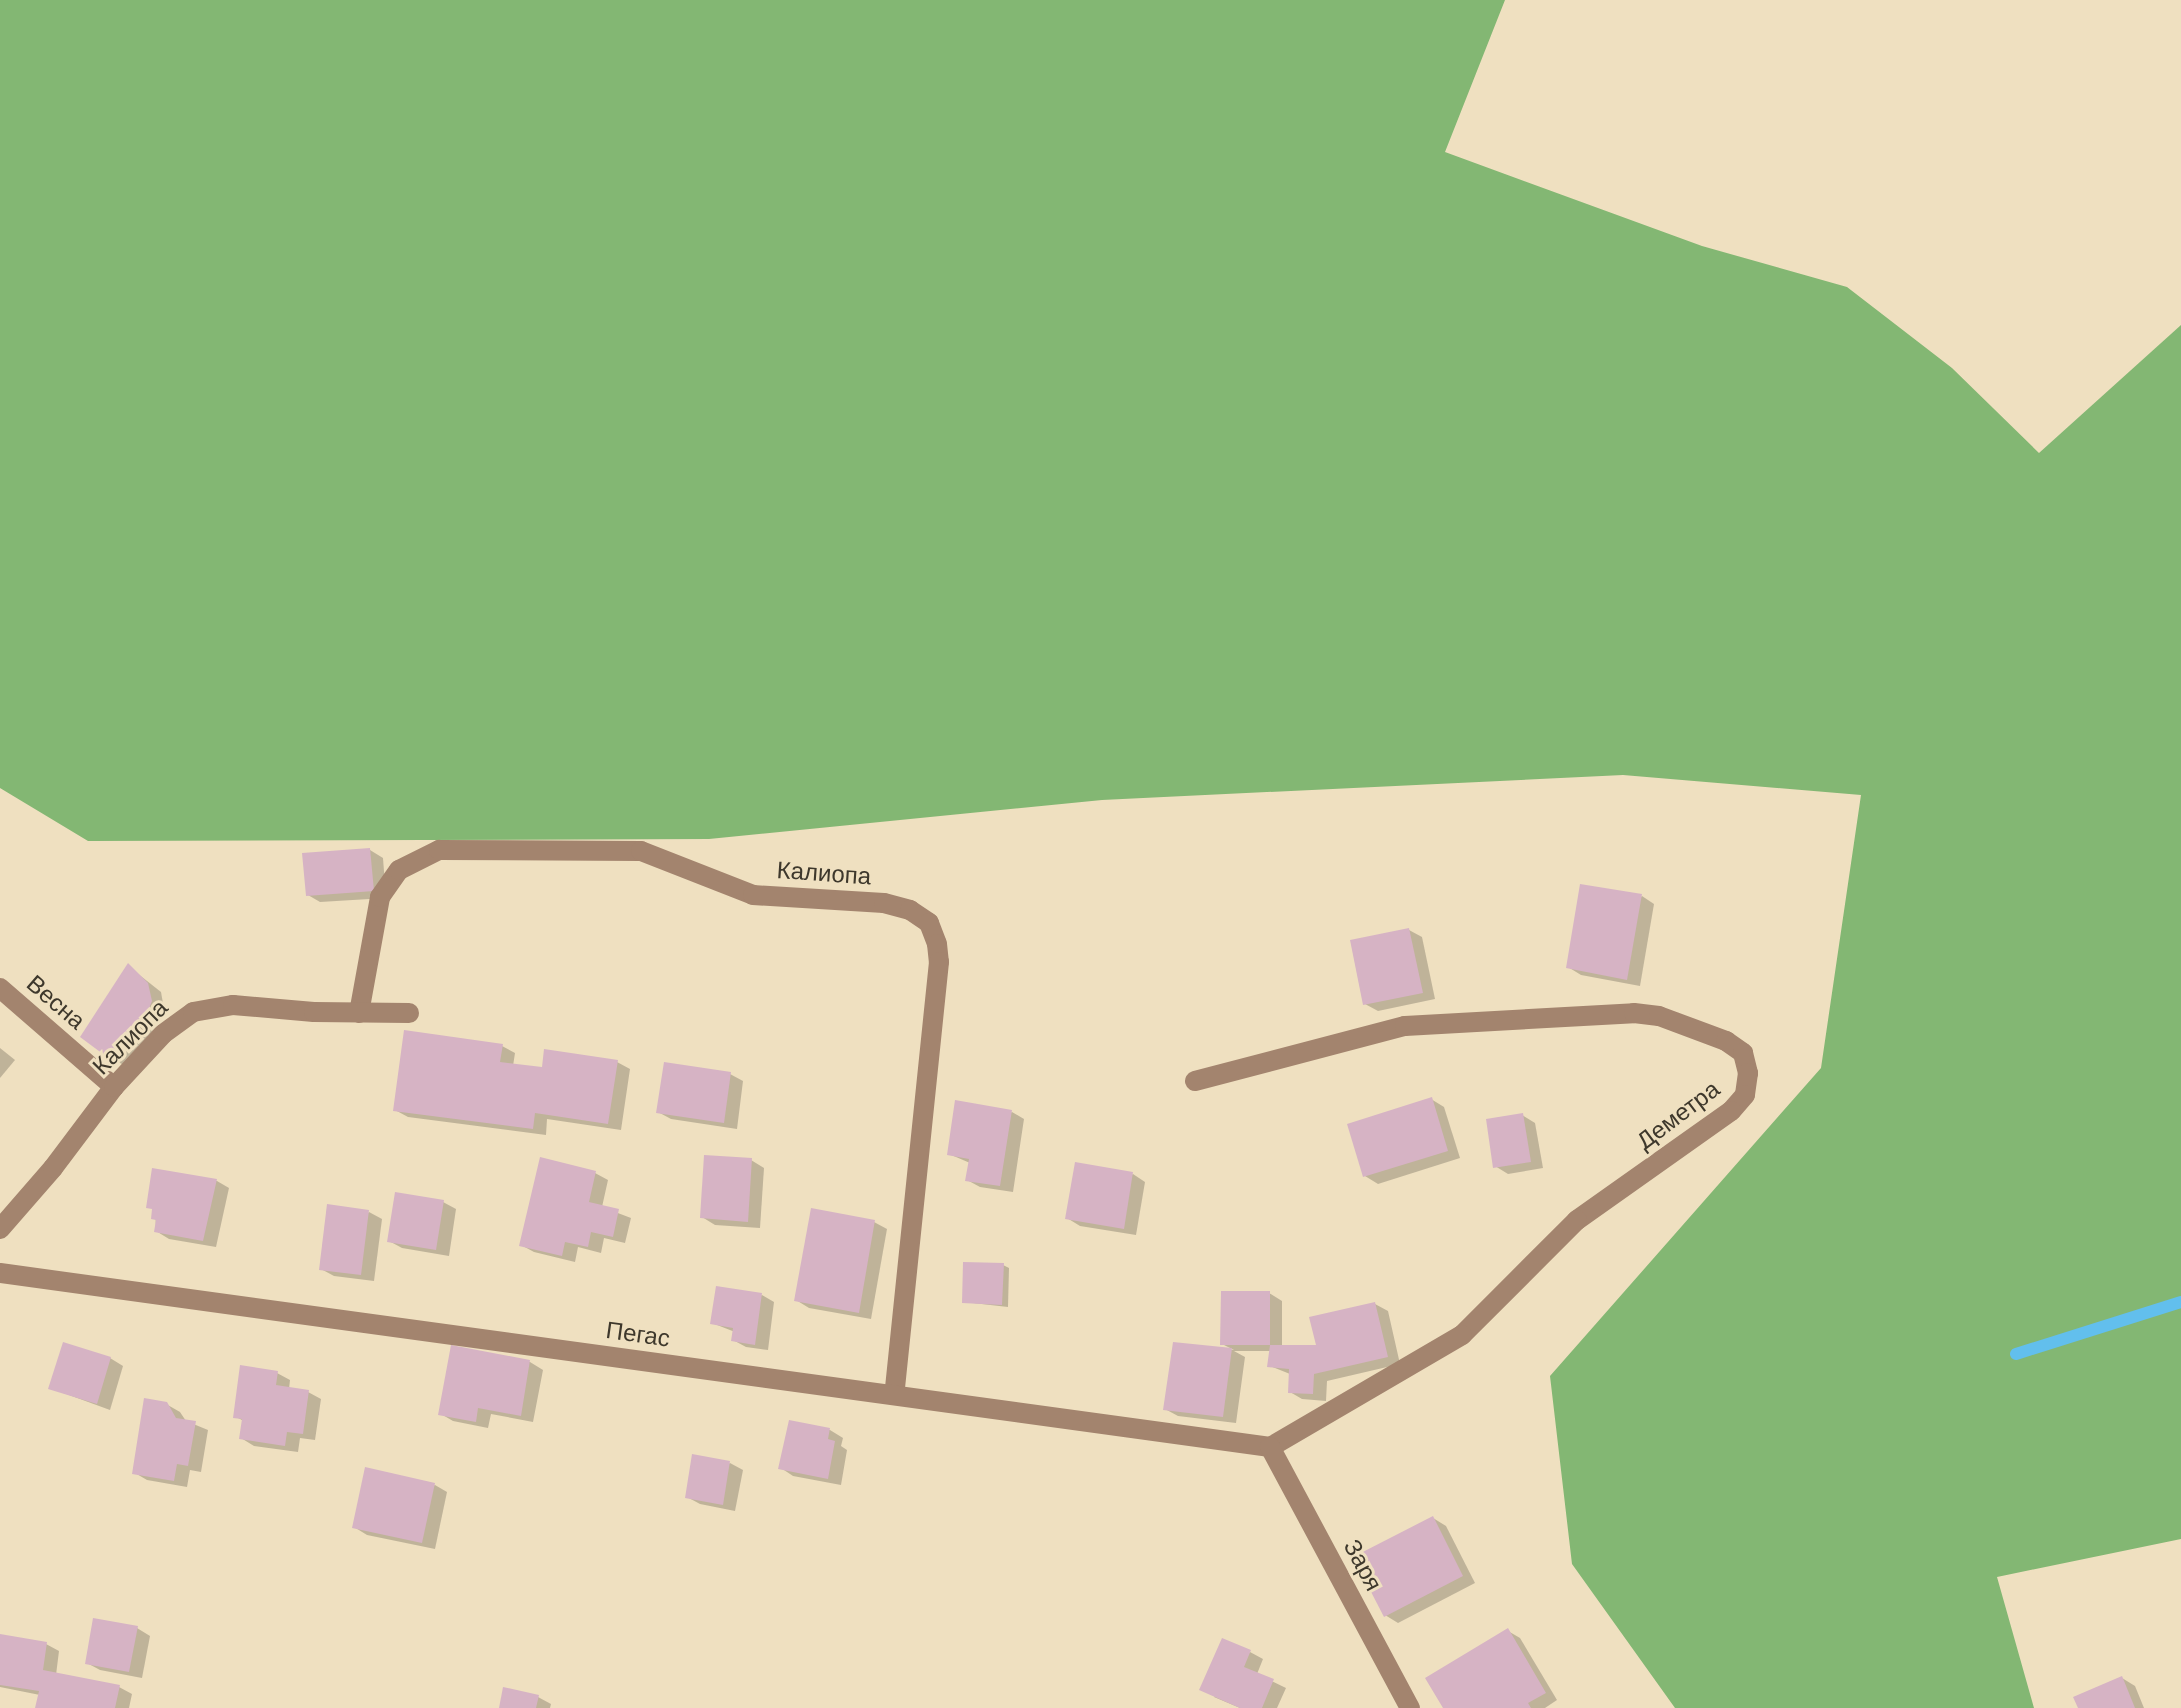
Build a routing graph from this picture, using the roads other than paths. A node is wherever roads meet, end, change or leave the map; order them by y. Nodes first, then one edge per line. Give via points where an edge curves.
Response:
1 (0, 988) edge
2 (359, 1013) junction
3 (409, 1013) dead end
4 (1195, 1081) dead end
5 (114, 1087) junction
6 (0, 1229) edge
7 (0, 1273) edge
8 (894, 1395) junction
9 (1270, 1447) junction
10 (1410, 1708) edge

1 - 5 street, Весна
2 - 3 street, Калиопа
2 - 5 street, Калиопа via 233,1005 193,1012 163,1034
2 - 8 street, Калиопа via 380,897 399,870 439,850 641,851 753,895 884,903 910,910 929,923 939,962
4 - 9 street, Деметра via 1405,1026 1634,1013 1659,1016 1726,1041 1743,1053 1748,1073 1745,1095 1731,1111 1577,1220 1462,1335
5 - 6 street, Калиопа
7 - 8 street, Пегас
8 - 9 street, Пегас
9 - 10 street, Заря

